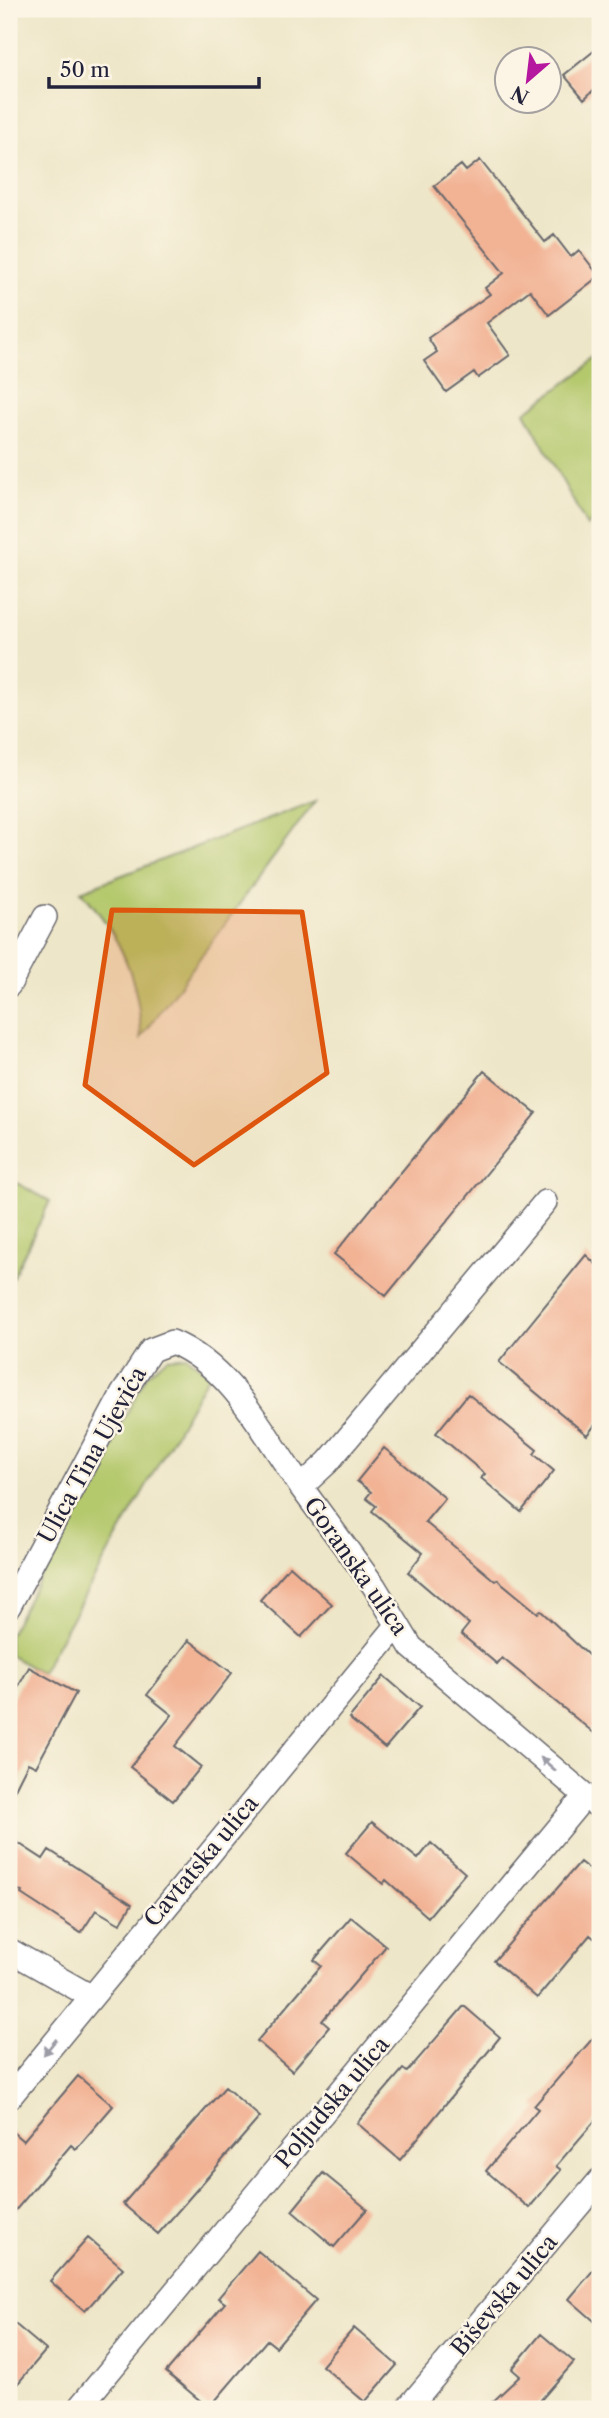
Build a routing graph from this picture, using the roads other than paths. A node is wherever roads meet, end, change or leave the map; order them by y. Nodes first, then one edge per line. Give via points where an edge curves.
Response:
1 (45, 917) dead end
2 (9, 985) edge
3 (545, 1202) dead end
4 (300, 1487) junction
5 (9, 1606) edge
6 (396, 1627) junction
7 (593, 1802) edge
8 (9, 1950) edge
9 (90, 1996) junction
10 (9, 2098) edge
11 (600, 2180) edge
12 (78, 2409) edge
13 (407, 2409) edge

1 - 2 street
3 - 4 street, Goranska ulica via 337,1452
4 - 5 street, Ulica Tina Ujevića via 230,1385 195,1352 172,1342 151,1350 123,1393
4 - 6 street, Goranska ulica via 374,1586
7 -> 6 street, Goranska ulica via 411,1647
6 - 9 street, Cavtatska ulica
7 - 12 street, Poljudska ulica
8 - 9 street
9 -> 10 street, Cavtatska ulica
11 - 13 street, Biševska ulica

